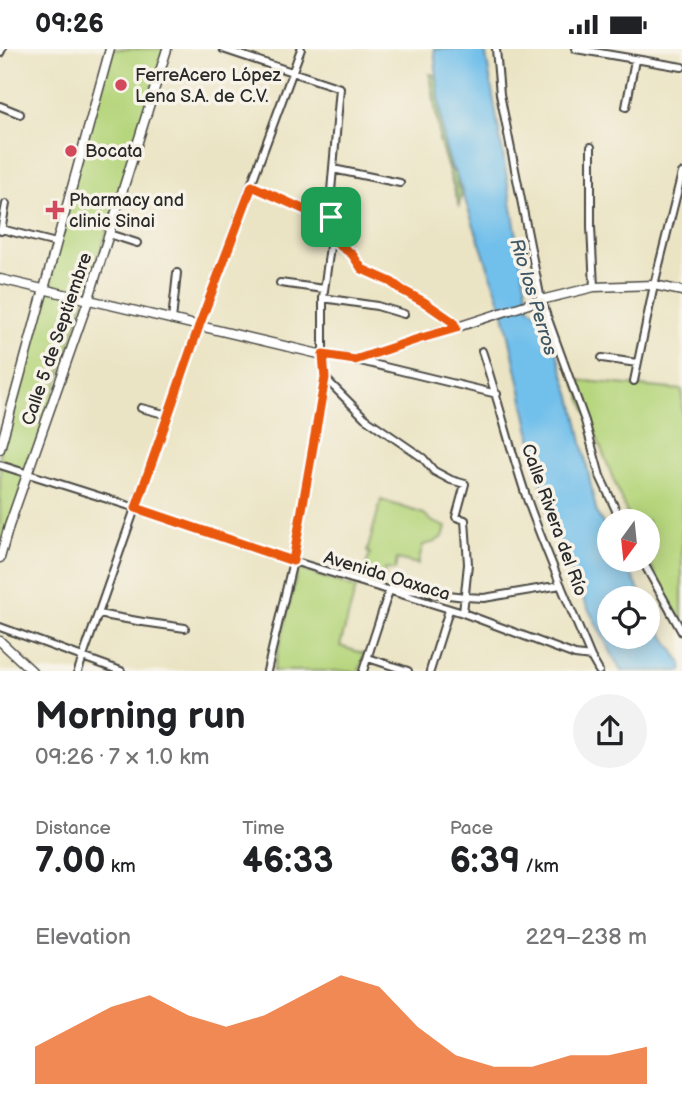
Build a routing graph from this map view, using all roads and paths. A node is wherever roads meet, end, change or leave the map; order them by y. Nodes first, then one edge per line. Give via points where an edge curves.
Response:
1 (110, 49) edge
2 (167, 49) edge
3 (223, 49) edge
4 (301, 49) edge
5 (496, 49) edge
6 (577, 49) edge
7 (635, 60) junction
8 (682, 67) edge
9 (293, 73) junction
10 (0, 106) edge
11 (626, 107) dead end
12 (20, 114) dead end
13 (591, 148) dead end
14 (333, 169) junction
15 (682, 173) edge
16 (400, 183) dead end
17 (252, 186) junction
18 (678, 203) edge
19 (6, 204) dead end
20 (331, 217) junction
21 (1, 231) edge
22 (109, 234) junction
23 (331, 239) junction
24 (56, 243) junction
25 (137, 243) dead end
26 (177, 273) dead end
27 (0, 279) edge
28 (279, 283) dead end
29 (654, 285) junction
30 (594, 287) junction
31 (43, 289) junction
32 (324, 289) junction
33 (682, 291) edge
34 (323, 297) junction
35 (88, 301) junction
36 (538, 301) junction
37 (404, 314) dead end
38 (172, 320) junction
39 (199, 326) junction
40 (456, 328) junction
41 (482, 351) dead end
42 (323, 355) junction
43 (602, 358) dead end
44 (355, 360) junction
45 (637, 363) junction
46 (325, 378) junction
47 (634, 381) dead end
48 (497, 394) junction
49 (141, 408) dead end
50 (168, 415) junction
51 (0, 449) edge
52 (0, 465) edge
53 (27, 475) junction
54 (136, 508) junction
55 (616, 509) edge
56 (0, 558) edge
57 (293, 561) junction
58 (649, 572) edge
59 (561, 585) junction
60 (389, 591) junction
61 (465, 597) junction
62 (449, 610) junction
63 (463, 613) junction
64 (98, 614) junction
65 (0, 627) edge
66 (185, 628) dead end
67 (682, 632) edge
68 (0, 641) edge
69 (591, 657) junction
70 (82, 658) junction
71 (368, 658) junction
72 (32, 671) edge
73 (78, 671) edge
74 (121, 671) edge
75 (267, 671) edge
76 (363, 671) edge
77 (408, 671) edge
78 (430, 671) edge
79 (599, 671) edge

1 - 24 street
2 - 22 street, Calle 5 de Septiembre
3 - 9 street
4 - 9 street
5 - 36 street
6 - 7 street
7 - 8 street
7 - 11 street
9 - 14 street via 340,88
9 - 17 street
10 - 12 street
13 - 30 street
14 - 16 street
14 - 20 street
15 - 18 street
17 - 20 street
17 - 39 street
18 - 29 street
19 - 21 street
20 - 23 street
21 - 24 street
22 - 25 street
22 - 35 street, Calle 5 de Septiembre
23 - 32 street
23 - 40 street via 352,254 362,269 424,302
24 - 31 street
26 - 38 street
27 - 31 street
28 - 32 street
29 - 30 street
29 - 33 street
29 - 45 street
30 - 36 street
31 - 35 street
31 - 51 street
32 - 34 street
34 - 37 street
34 - 42 street
35 - 38 street
35 - 53 street, Calle 5 de Septiembre
36 - 40 street
36 - 55 street
38 - 39 street
39 - 42 street
39 - 50 street
40 - 44 street
41 - 48 street, Calle Rivera del Río
42 - 44 street
42 - 46 street
43 - 45 street
44 - 48 street
45 - 47 street
46 - 57 street
46 - 61 street via 365,418 423,458 434,471 465,484 456,517 465,520
48 - 59 street, Calle Rivera del Río via 525,495
49 - 50 street
50 - 54 street
52 - 53 street, Avenida Oaxaca
53 - 54 street, Avenida Oaxaca
53 - 56 street, Calle 5 de Septiembre
54 - 57 street, Avenida Oaxaca
54 - 64 street
57 - 60 street, Avenida Oaxaca
57 - 75 street
58 - 67 street
59 - 61 street
59 - 69 street, Calle Rivera del Río
60 - 61 street
60 - 62 street, Avenida Oaxaca
60 - 71 street
61 - 63 street
62 - 63 street, Avenida Oaxaca
62 - 78 street
63 - 69 street, Avenida Oaxaca
64 - 66 street
64 - 70 street
65 - 70 street
68 - 72 street
69 - 79 street
70 - 73 street
70 - 74 street
71 - 76 street
71 - 77 street

